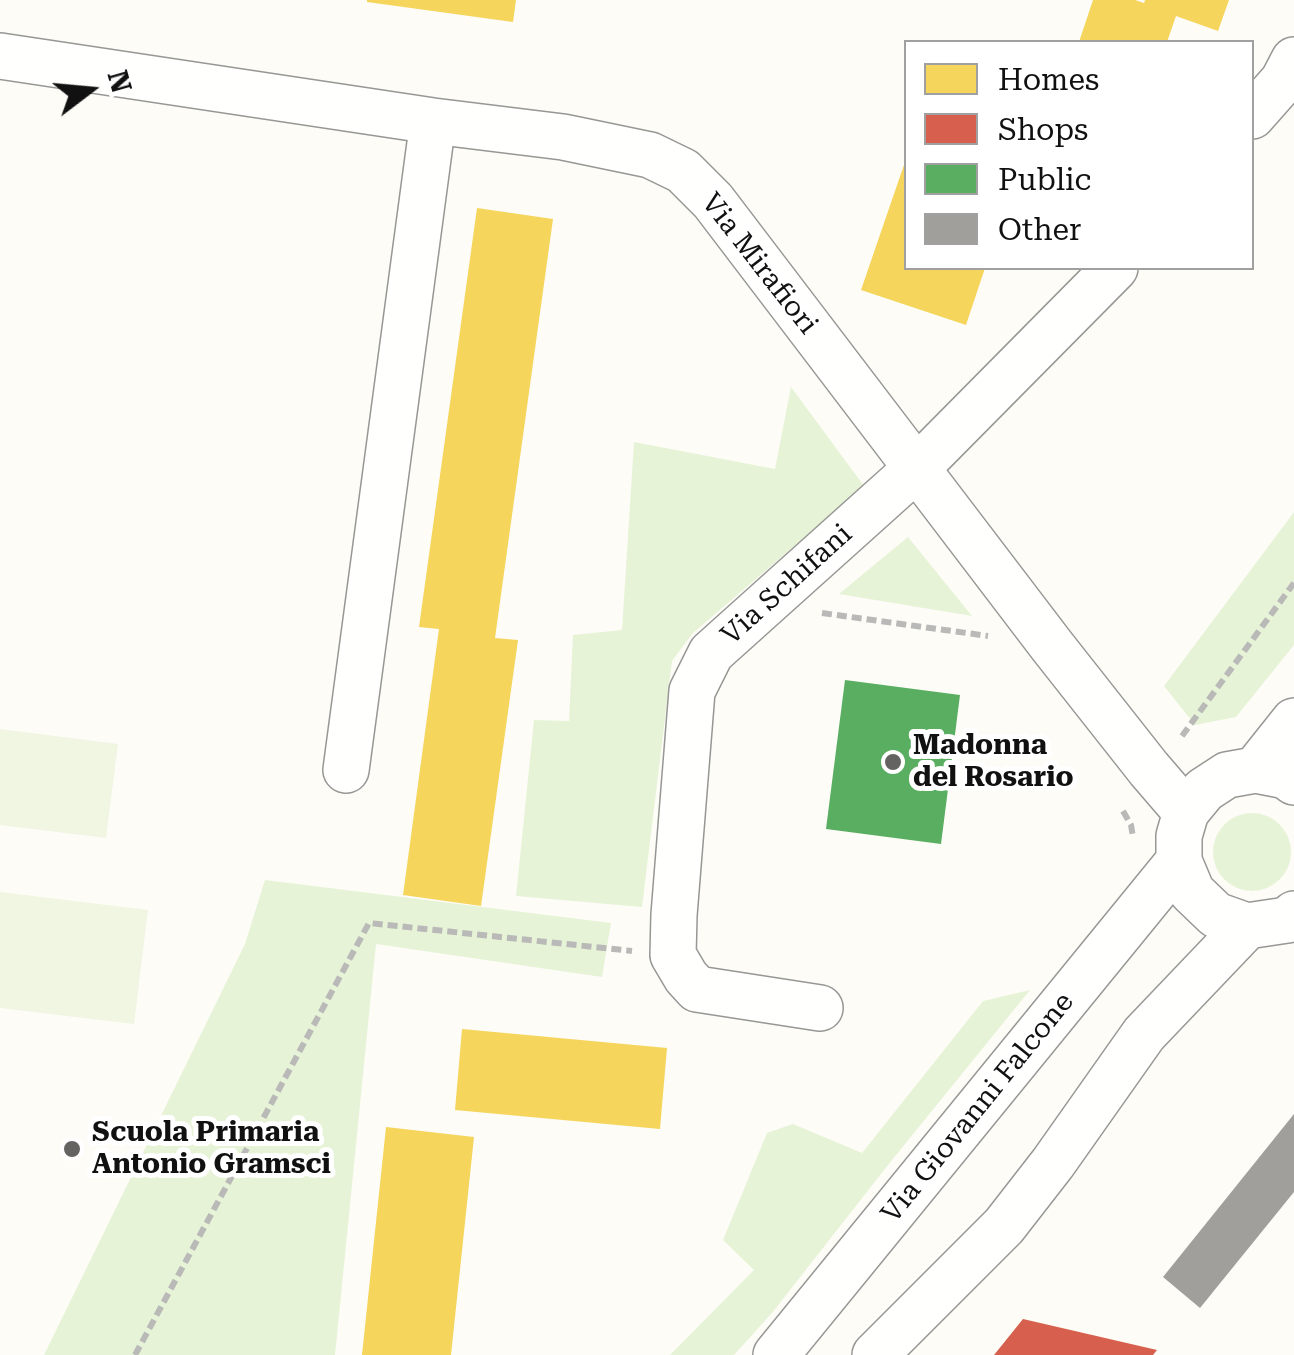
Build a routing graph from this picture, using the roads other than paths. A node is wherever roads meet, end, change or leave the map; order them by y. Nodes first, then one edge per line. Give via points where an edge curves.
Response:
1 (0, 56) edge
2 (1294, 60) edge
3 (1254, 114) edge
4 (433, 120) junction
5 (1114, 270) edge
6 (917, 468) junction
7 (1294, 721) edge
8 (346, 770) dead end
9 (1274, 776) edge
10 (1186, 812) junction
11 (1179, 861) junction
12 (1294, 914) edge
13 (1247, 926) junction
14 (820, 1008) dead end
15 (776, 1355) edge
16 (876, 1355) edge

1 - 4 street, Via Mirafiori
2 - 3 street
4 - 6 street, Via Mirafiori via 562,137 650,155 683,171
4 - 8 street
5 - 6 street, Via Schifani
6 - 10 street, Via Mirafiori
6 - 14 street, Via Schifani via 710,653 692,691 673,956 697,989
7 - 9 street
9 - 10 street via 1228,776
10 - 11 street
11 - 13 street via 1192,892 1216,915
11 - 15 street, Via Giovanni Falcone
12 - 13 street
13 - 16 street via 1144,1034 1004,1226

